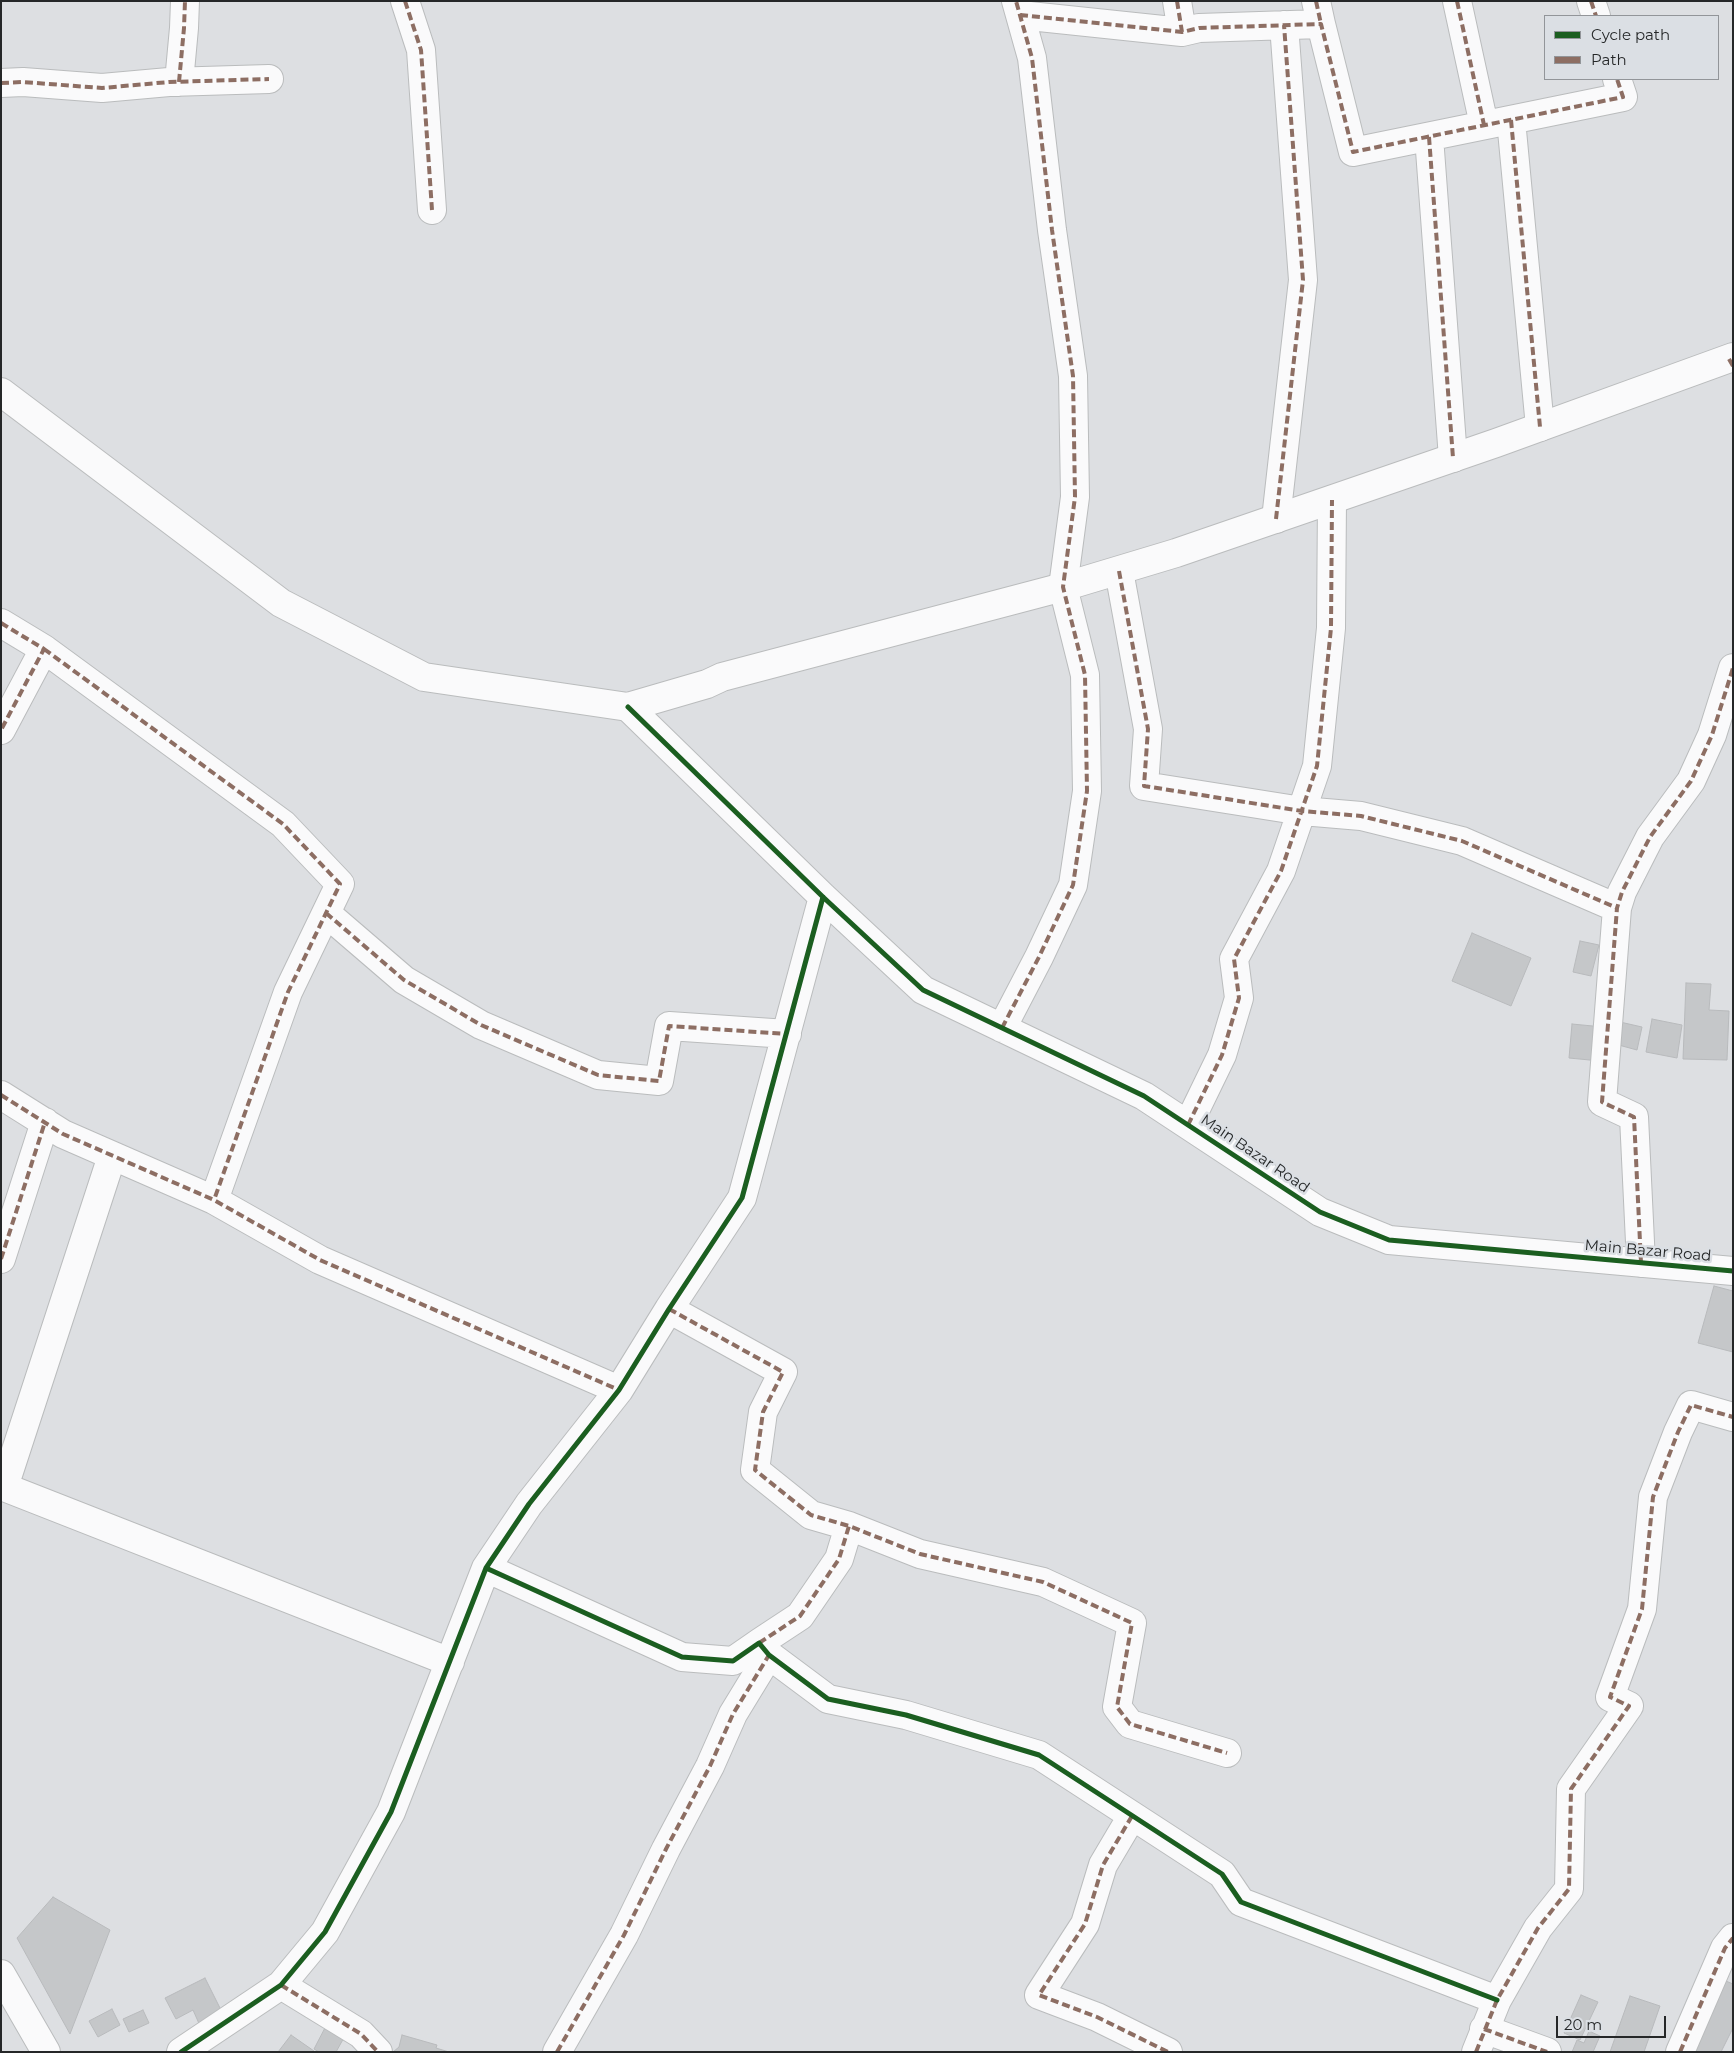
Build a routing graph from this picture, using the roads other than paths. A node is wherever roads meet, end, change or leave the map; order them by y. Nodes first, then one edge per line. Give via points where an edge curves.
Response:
1 (185, 1) edge
2 (405, 1) edge
3 (1177, 1) edge
4 (1457, 1) edge
5 (1591, 1) edge
6 (1018, 8) edge
7 (1319, 12) edge
8 (1596, 15) edge
9 (1284, 24) junction
10 (1182, 32) junction
11 (269, 79) dead end
12 (1617, 80) edge
13 (179, 82) junction
14 (1, 83) edge
15 (1511, 120) junction
16 (1484, 125) junction
17 (1429, 137) junction
18 (432, 210) dead end
19 (1732, 361) edge
20 (1, 392) edge
21 (1540, 427) junction
22 (1453, 458) junction
23 (1332, 500) junction
24 (1276, 519) junction
25 (1119, 570) junction
26 (1063, 587) junction
27 (1, 623) edge
28 (44, 649) junction
29 (1733, 668) edge
30 (628, 706) junction
31 (1, 730) edge
32 (1302, 812) junction
33 (823, 897) junction
34 (1616, 908) junction
35 (326, 913) junction
36 (1002, 1028) junction
37 (787, 1034) junction
38 (1, 1095) edge
39 (45, 1122) junction
40 (1188, 1125) junction
41 (112, 1156) junction
42 (214, 1200) junction
43 (1, 1259) edge
44 (1641, 1263) junction
45 (1733, 1271) edge
46 (669, 1308) junction
47 (619, 1390) junction
48 (1733, 1417) edge
49 (849, 1526) junction
50 (486, 1568) junction
51 (764, 1649) junction
52 (450, 1662) junction
53 (1227, 1752) dead end
54 (1132, 1816) junction
55 (1733, 1938) edge
56 (1, 1974) edge
57 (281, 1985) junction
58 (1497, 2000) junction
59 (1480, 2041) edge
60 (46, 2052) edge
61 (181, 2052) edge
62 (378, 2052) edge
63 (557, 2052) edge
64 (1168, 2052) edge
65 (1547, 2052) edge
66 (1680, 2052) edge

1 - 13 street
2 - 18 street via 421,50
3 - 10 street
4 - 16 street
5 - 8 street
6 - 10 street
6 - 26 street via 1032,58 1073,376 1075,497
7 - 9 street
7 - 17 street via 1353,152
9 - 10 street via 1199,28
9 - 24 street via 1304,280
11 - 13 street
12 - 15 street via 1623,97
13 - 14 street via 102,88
15 - 16 street
15 - 21 street
16 - 17 street
17 - 22 street
19 - 21 street
20 - 30 street via 281,603 424,677
21 - 22 street
22 - 23 street
23 - 24 street
23 - 32 street via 1331,628 1317,766
24 - 25 street
25 - 26 street
25 - 32 street via 1148,729 1144,786
26 - 30 street via 722,677
26 - 36 street via 1085,675 1086,800 1074,886
27 - 28 street
28 - 31 street
28 - 35 street via 283,824 340,884
29 - 34 street via 1712,735 1691,782 1650,837
30 - 33 street, Main Bazar Road
32 - 34 street via 1361,816 1462,841
32 - 40 street via 1281,872 1234,958 1239,998 1222,1055
33 - 36 street, Main Bazar Road via 923,990
33 - 37 street
34 - 44 street via 1602,1102 1634,1117
35 - 37 street via 404,980 481,1025 598,1075 659,1081 669,1026
35 - 42 street via 288,992
36 - 40 street, Main Bazar Road via 1144,1096
37 - 46 street via 742,1198
38 - 39 street
39 - 41 street via 63,1134
39 - 43 street
40 - 44 street, Main Bazar Road via 1320,1212 1389,1240
41 - 42 street
41 - 52 street via 4,1486
42 - 47 street via 320,1260
44 - 45 street, Main Bazar Road
46 - 47 street
46 - 49 street via 783,1372 762,1412 755,1470 811,1515
47 - 50 street via 529,1504
48 - 58 street via 1691,1405 1678,1432 1653,1497 1642,1609 1610,1697 1629,1706 1571,1788 1569,1889 1538,1928
49 - 51 street via 839,1559 800,1616
49 - 53 street via 920,1554 1043,1582 1132,1623 1117,1707 1130,1724
50 - 51 street via 682,1657 733,1661
50 - 52 street
51 - 54 street via 828,1699 906,1715 1039,1756
51 - 63 street via 710,1766 624,1935
52 - 57 street via 391,1812 325,1932
54 - 58 street via 1222,1874 1241,1902
54 - 64 street via 1103,1865 1085,1924 1039,1995 1096,2017
55 - 66 street via 1725,1948
56 - 60 street
57 - 61 street
57 - 62 street via 361,2034
58 - 59 street
59 - 65 street

